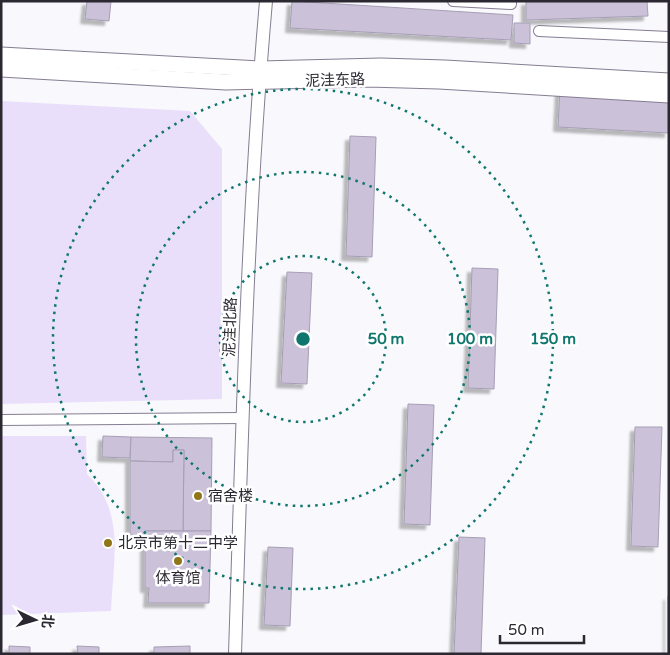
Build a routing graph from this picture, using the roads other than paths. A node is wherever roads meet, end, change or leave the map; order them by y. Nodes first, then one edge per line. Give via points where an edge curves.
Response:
1 (266, 1) edge
2 (453, 1) edge
3 (511, 1) edge
4 (539, 31) dead end
5 (669, 37) edge
6 (1, 56) edge
7 (1, 69) edge
8 (259, 76) junction
9 (669, 81) edge
10 (669, 95) edge
11 (242, 418) junction
12 (1, 420) edge
13 (235, 654) edge

1 - 8 street, 泥洼北路
2 - 3 street via 511,4
4 - 5 street
6 - 8 main road, 泥洼东路
7 - 8 main road, 泥洼东路
8 - 9 main road, 泥洼东路 via 381,66
8 - 10 main road, 泥洼东路
8 - 11 street, 泥洼北路
11 - 12 street
11 - 13 street, 泥洼北路

